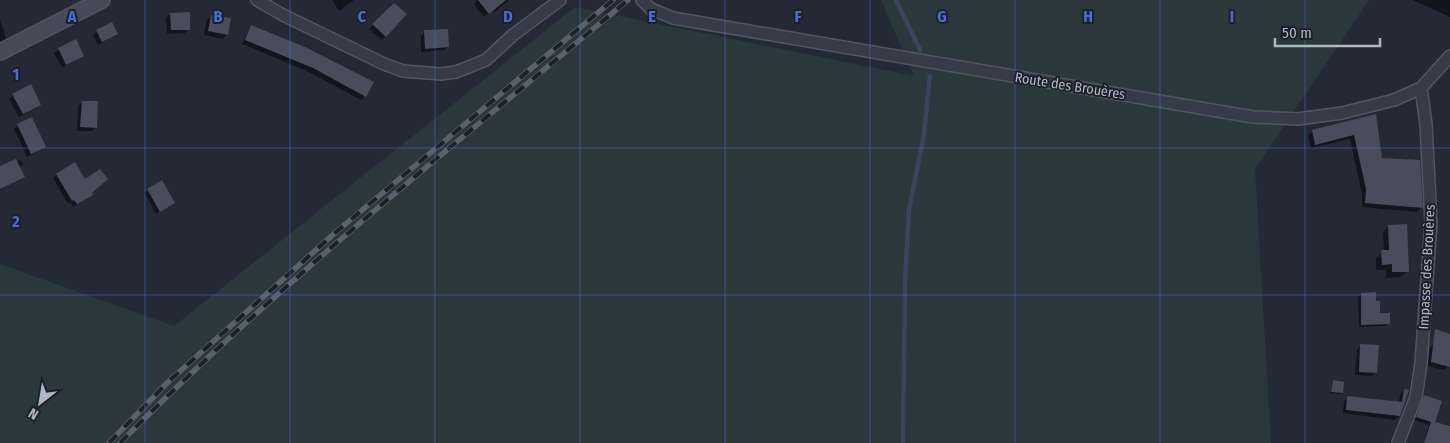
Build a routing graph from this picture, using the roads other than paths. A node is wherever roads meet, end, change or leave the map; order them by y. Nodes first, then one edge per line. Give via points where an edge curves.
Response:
1 (102, 0) edge
2 (257, 0) edge
3 (560, 0) edge
4 (642, 0) edge
5 (0, 52) edge
6 (1450, 56) edge
7 (1421, 88) junction
8 (1398, 443) edge

1 - 5 street
2 - 3 street via 384,64 403,71 441,74 456,72 486,60
4 - 7 street, Route des Brouères via 651,9 673,18 1254,117 1298,119 1342,113 1394,100
6 - 7 street, Route des Brouères
7 - 8 street, Impasse des Brouères via 1431,223 1416,397

